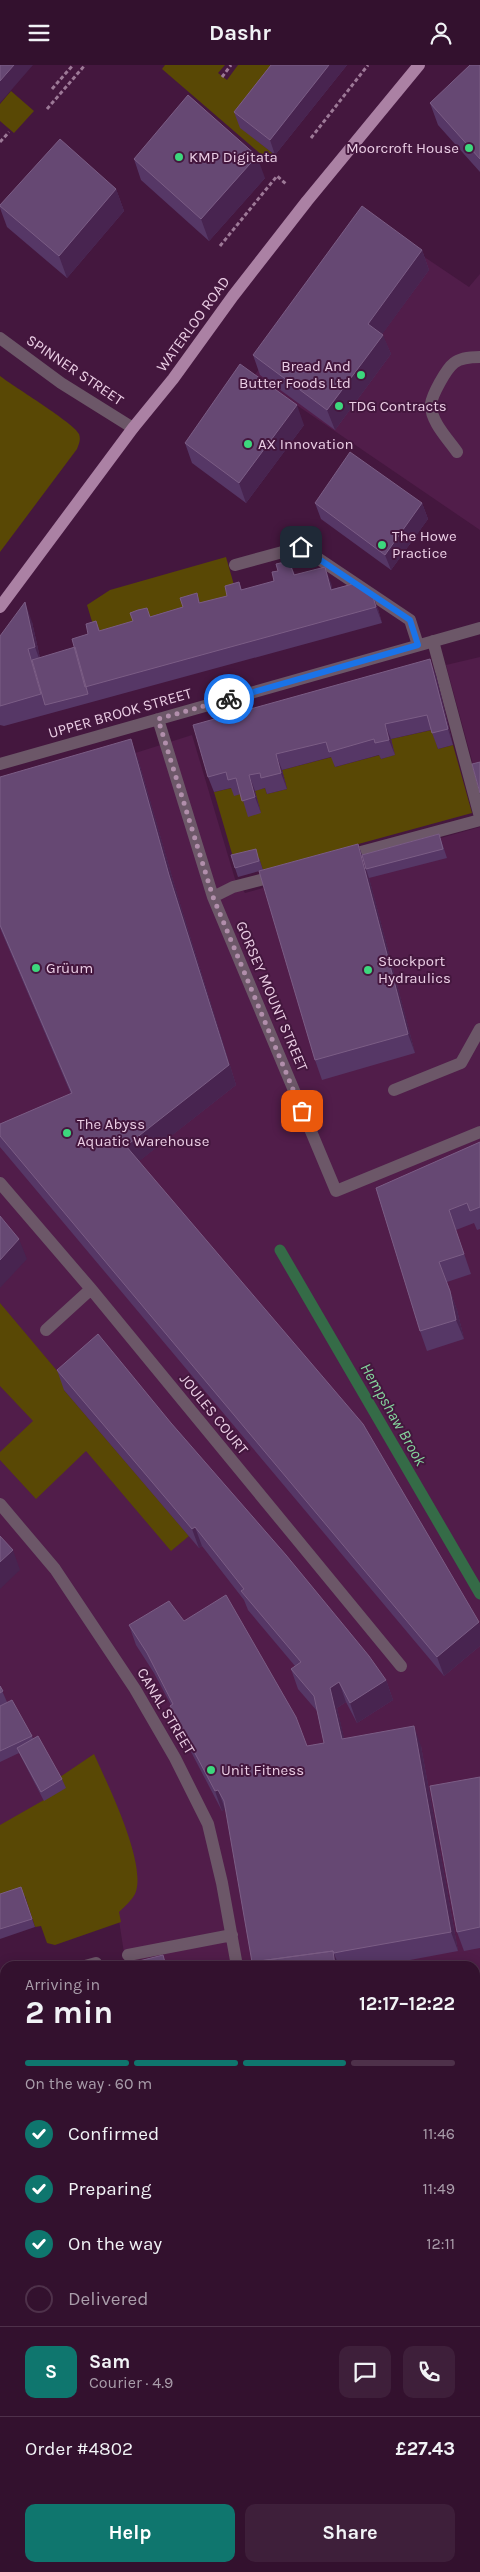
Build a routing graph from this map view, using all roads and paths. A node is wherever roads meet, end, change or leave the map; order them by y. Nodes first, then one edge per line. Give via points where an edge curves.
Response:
1 (73, 65) edge
2 (85, 65) edge
3 (231, 65) edge
4 (368, 65) edge
5 (419, 65) edge
6 (222, 77) dead end
7 (52, 89) dead end
8 (47, 109) dead end
9 (9, 131) dead end
10 (311, 137) dead end
11 (0, 142) edge
12 (284, 182) dead end
13 (220, 246) dead end
14 (0, 338) edge
15 (480, 357) edge
16 (133, 428) junction
17 (456, 452) dead end
18 (235, 565) dead end
19 (0, 607) edge
20 (480, 628) edge
21 (433, 641) junction
22 (418, 645) junction
23 (158, 719) junction
24 (0, 764) edge
25 (480, 818) edge
26 (338, 859) edge
27 (290, 872) edge
28 (213, 897) junction
29 (480, 1029) edge
30 (394, 1090) dead end
31 (480, 1131) edge
32 (0, 1183) edge
33 (90, 1289) junction
34 (46, 1330) dead end
35 (0, 1504) edge
36 (401, 1667) dead end
37 (232, 1935) junction
38 (128, 1955) dead end
39 (236, 1961) edge

1 - 7 path
2 - 8 path
3 - 6 path
4 - 10 path
5 - 16 main road, WATERLOO ROAD via 307,201
9 - 11 path
12 - 13 path via 277,177
14 - 16 street, SPINNER STREET via 61,383
15 - 17 street via 454,363 439,383 431,404 434,418
16 - 19 main road, WATERLOO ROAD
18 - 22 street via 301,547 410,620
20 - 21 street, UPPER BROOK STREET
21 - 22 street, UPPER BROOK STREET
21 - 25 street
22 - 23 street, UPPER BROOK STREET
23 - 24 street, UPPER BROOK STREET
23 - 28 street, GORSEY MOUNT STREET
25 - 26 street
27 - 28 street via 233,887
28 - 31 street, GORSEY MOUNT STREET via 336,1191
29 - 30 street via 461,1063
32 - 33 street, JOULES COURT
33 - 34 street
33 - 36 street, JOULES COURT
35 - 37 street, CANAL STREET via 55,1569 135,1689 175,1758 208,1824
37 - 38 street
37 - 39 street, CANAL STREET

